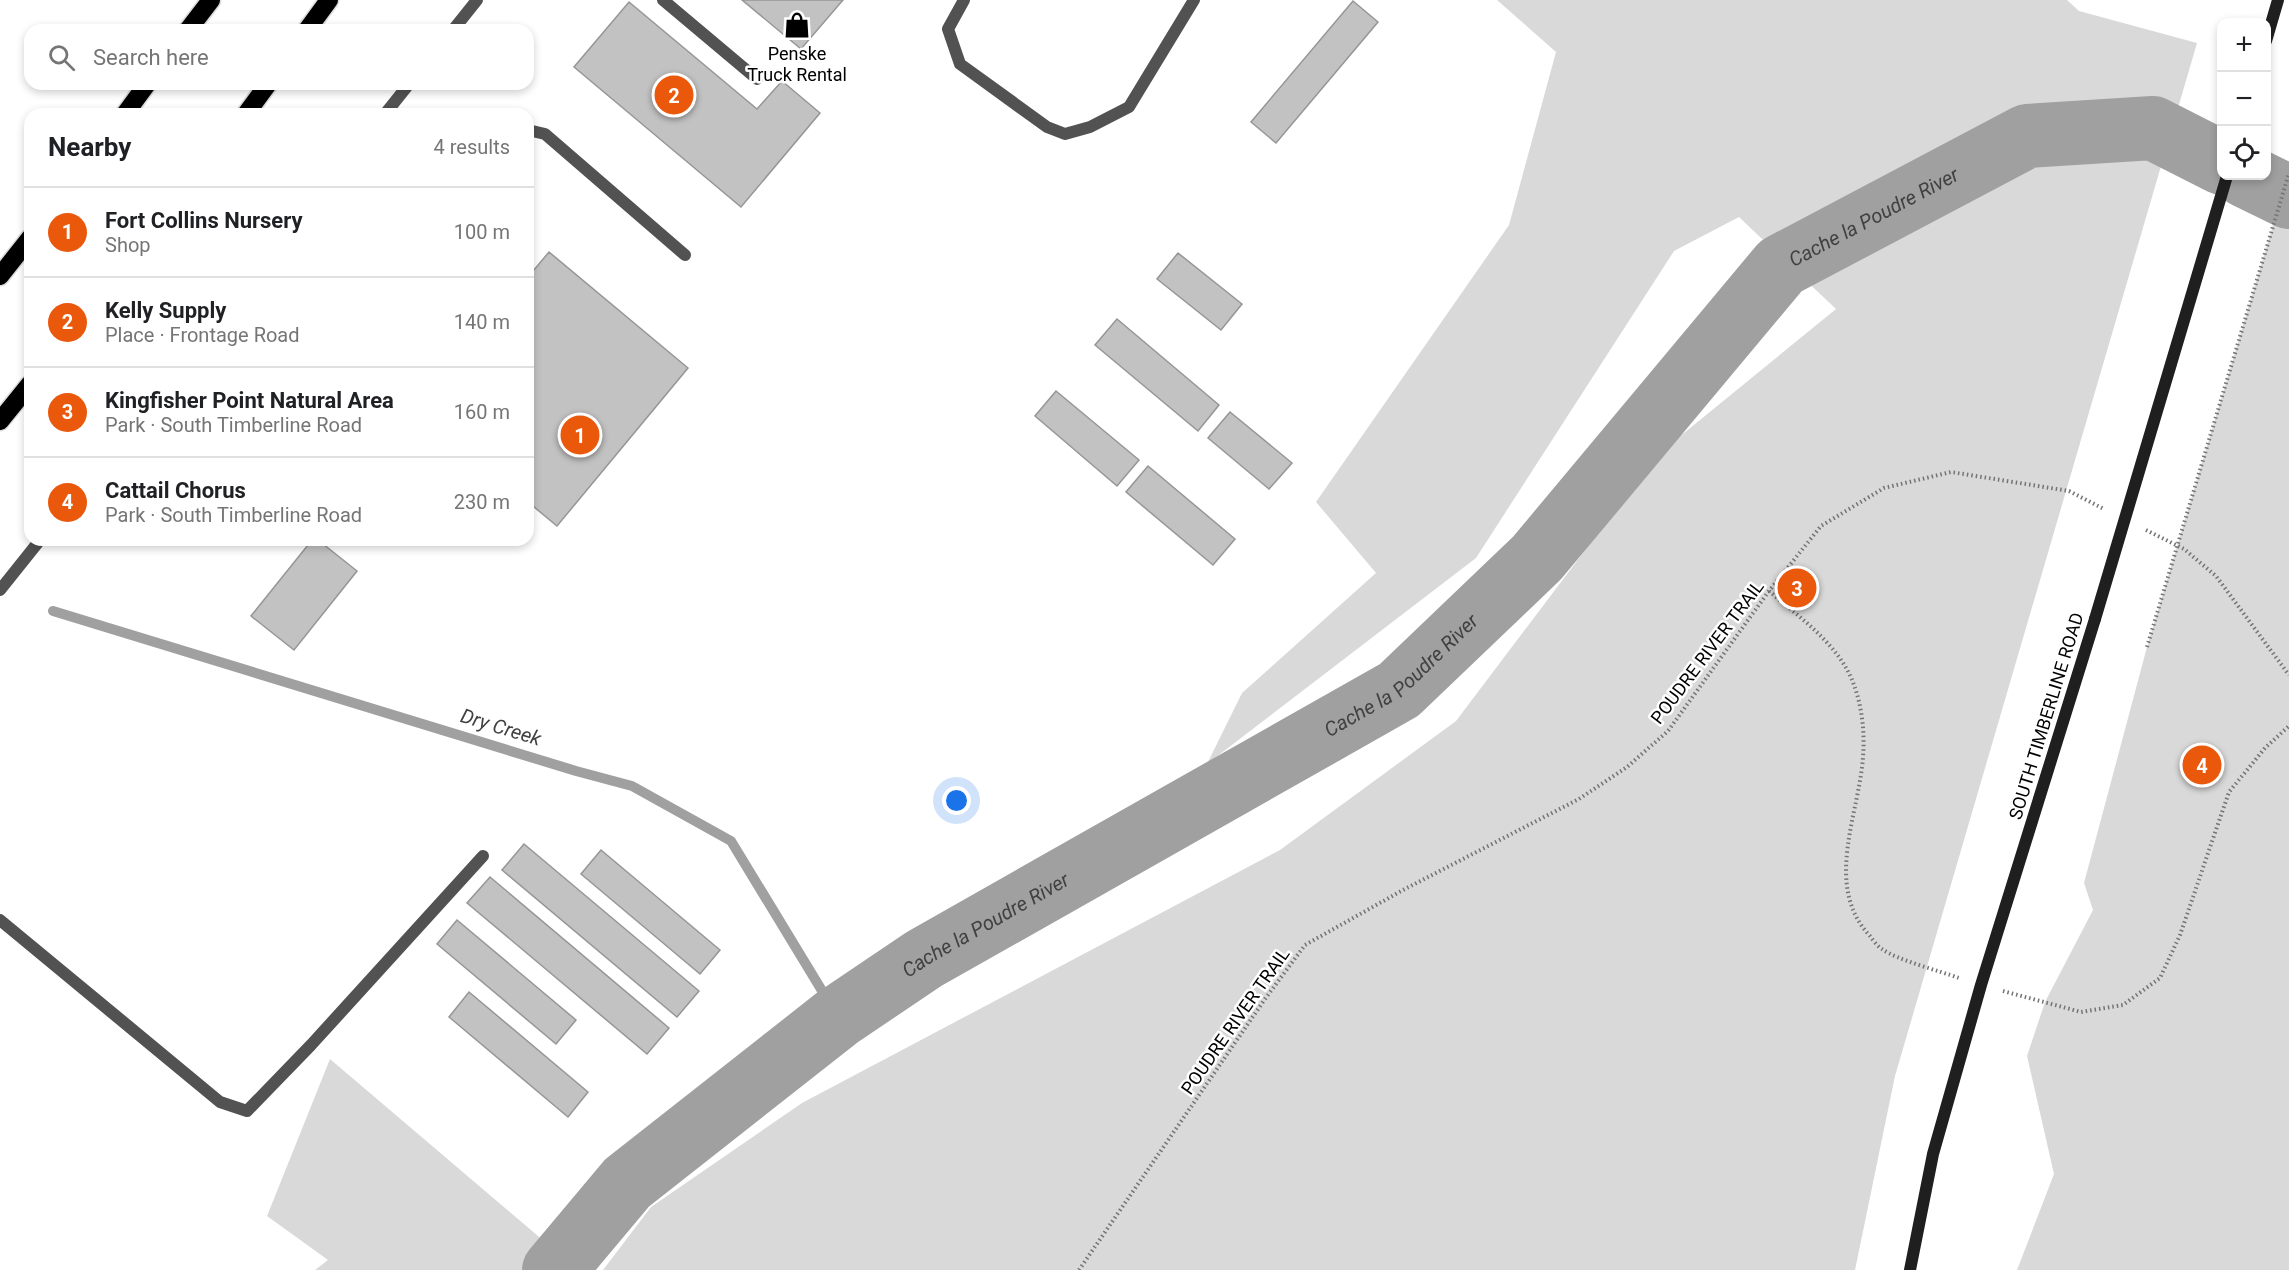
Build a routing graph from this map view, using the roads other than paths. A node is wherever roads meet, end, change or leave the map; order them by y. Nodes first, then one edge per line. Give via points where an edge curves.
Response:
1 (211, 0) edge
2 (329, 0) edge
3 (477, 0) edge
4 (663, 0) edge
5 (964, 0) edge
6 (1194, 0) edge
7 (2278, 0) edge
8 (193, 24) edge
9 (311, 24) edge
10 (458, 24) edge
11 (2271, 25) edge
12 (757, 79) dead end
13 (143, 90) edge
14 (264, 90) edge
15 (405, 90) edge
16 (129, 108) edge
17 (250, 108) edge
18 (392, 108) edge
19 (534, 131) edge
20 (2226, 180) edge
21 (24, 246) edge
22 (685, 255) dead end
23 (0, 276) edge
24 (24, 391) edge
25 (0, 421) edge
26 (35, 546) edge
27 (0, 590) edge
28 (483, 856) dead end
29 (0, 920) edge
30 (1910, 1270) edge

1 - 8 highway
2 - 9 highway
3 - 10 street
4 - 12 street
5 - 6 street via 948,29 960,64 1047,127 1065,134 1090,127 1129,107
7 - 11 main road
13 - 16 highway
14 - 17 highway
15 - 18 street
19 - 22 street via 545,134
20 - 30 main road, SOUTH TIMBERLINE ROAD, bridge via 1981,985 1936,1143
21 - 23 highway
24 - 25 highway
26 - 27 street
28 - 29 street via 247,1111 220,1102

